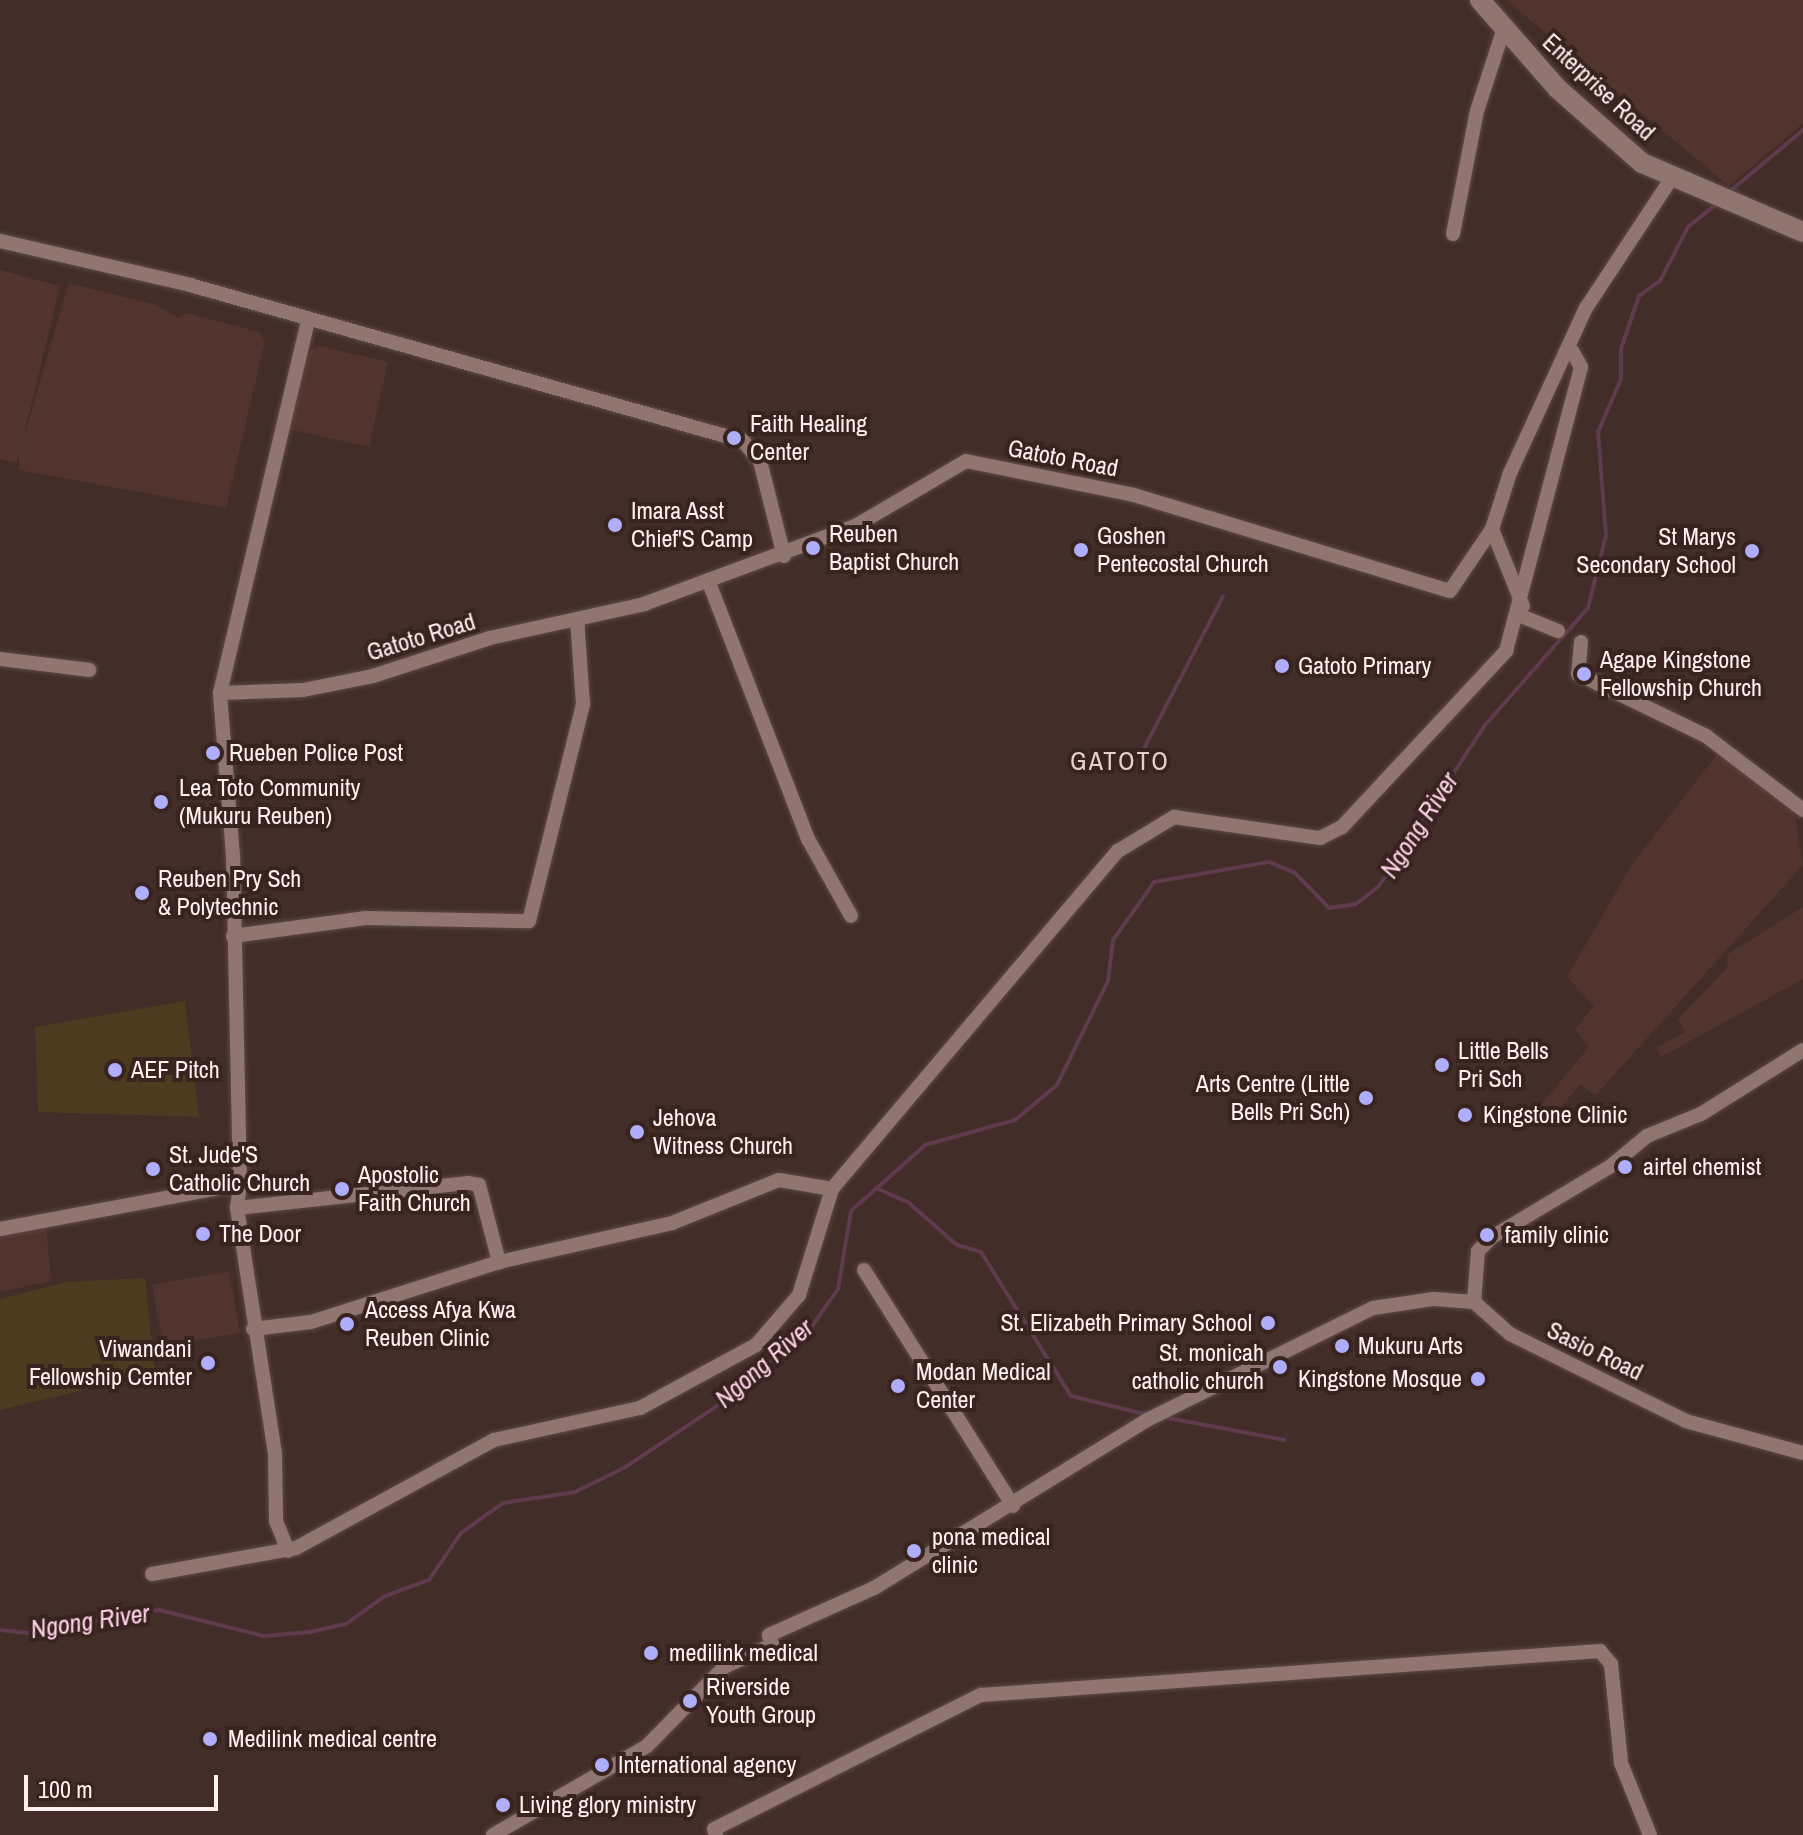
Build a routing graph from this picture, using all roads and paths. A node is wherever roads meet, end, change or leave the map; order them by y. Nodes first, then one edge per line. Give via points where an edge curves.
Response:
1 (1480, 0) edge
2 (1503, 31) junction
3 (1673, 176) junction
4 (1803, 232) edge
5 (1453, 234) dead end
6 (0, 241) edge
7 (308, 321) junction
8 (1572, 351) junction
9 (1492, 529) junction
10 (784, 556) junction
11 (708, 580) junction
12 (1522, 611) junction
13 (577, 619) junction
14 (1558, 631) dead end
15 (1581, 642) dead end
16 (0, 659) edge
17 (89, 670) dead end
18 (220, 693) junction
19 (1803, 810) edge
20 (851, 916) dead end
21 (233, 936) junction
22 (1803, 1050) edge
23 (240, 1184) junction
24 (832, 1189) junction
25 (237, 1208) junction
26 (0, 1229) edge
27 (499, 1262) junction
28 (864, 1270) dead end
29 (1474, 1302) junction
30 (253, 1329) junction
31 (1803, 1453) edge
32 (1013, 1506) junction
33 (288, 1551) junction
34 (152, 1574) dead end
35 (715, 1832) edge
36 (493, 1835) edge
37 (1650, 1835) edge

1 - 2 main road, Enterprise Road
2 - 3 main road, Enterprise Road via 1607,134
2 - 5 street via 1477,111
3 - 4 main road, Enterprise Road
3 - 8 street, Gatoto Road via 1586,308
6 - 7 street
7 - 10 street via 743,441 760,461
7 - 18 street
8 - 9 street, Gatoto Road via 1510,473
8 - 12 street via 1581,367
9 - 10 street, Gatoto Road via 1445,592 1134,495 966,461 857,525
9 - 12 street
10 - 11 street, Gatoto Road
11 - 13 street, Gatoto Road
11 - 20 street via 808,839
12 - 14 street
12 - 24 street via 1484,678 1342,827 1320,838 1174,817 1118,851
13 - 18 street, Gatoto Road via 359,679 303,690
13 - 21 street via 583,704 529,921 366,918
15 - 19 street via 1578,674 1706,736
16 - 17 street
18 - 21 street
21 - 23 street
22 - 29 street via 1701,1114 1647,1136 1611,1166 1492,1237 1478,1251
23 - 25 street
23 - 26 street
24 - 27 street via 779,1180 672,1223
24 - 33 street via 799,1295 756,1345 726,1367 640,1408 494,1440
25 - 27 street via 479,1185
25 - 30 street
27 - 30 street via 311,1322
28 - 32 street
29 - 31 street, Sasio Road via 1510,1334 1686,1421
29 - 32 street via 1434,1299 1373,1308 1147,1420
30 - 33 street via 275,1454 276,1521
32 - 36 street via 874,1588 769,1635 772,1645 724,1667 647,1746
33 - 34 street
35 - 37 street via 981,1695 1600,1651 1611,1664 1621,1763

